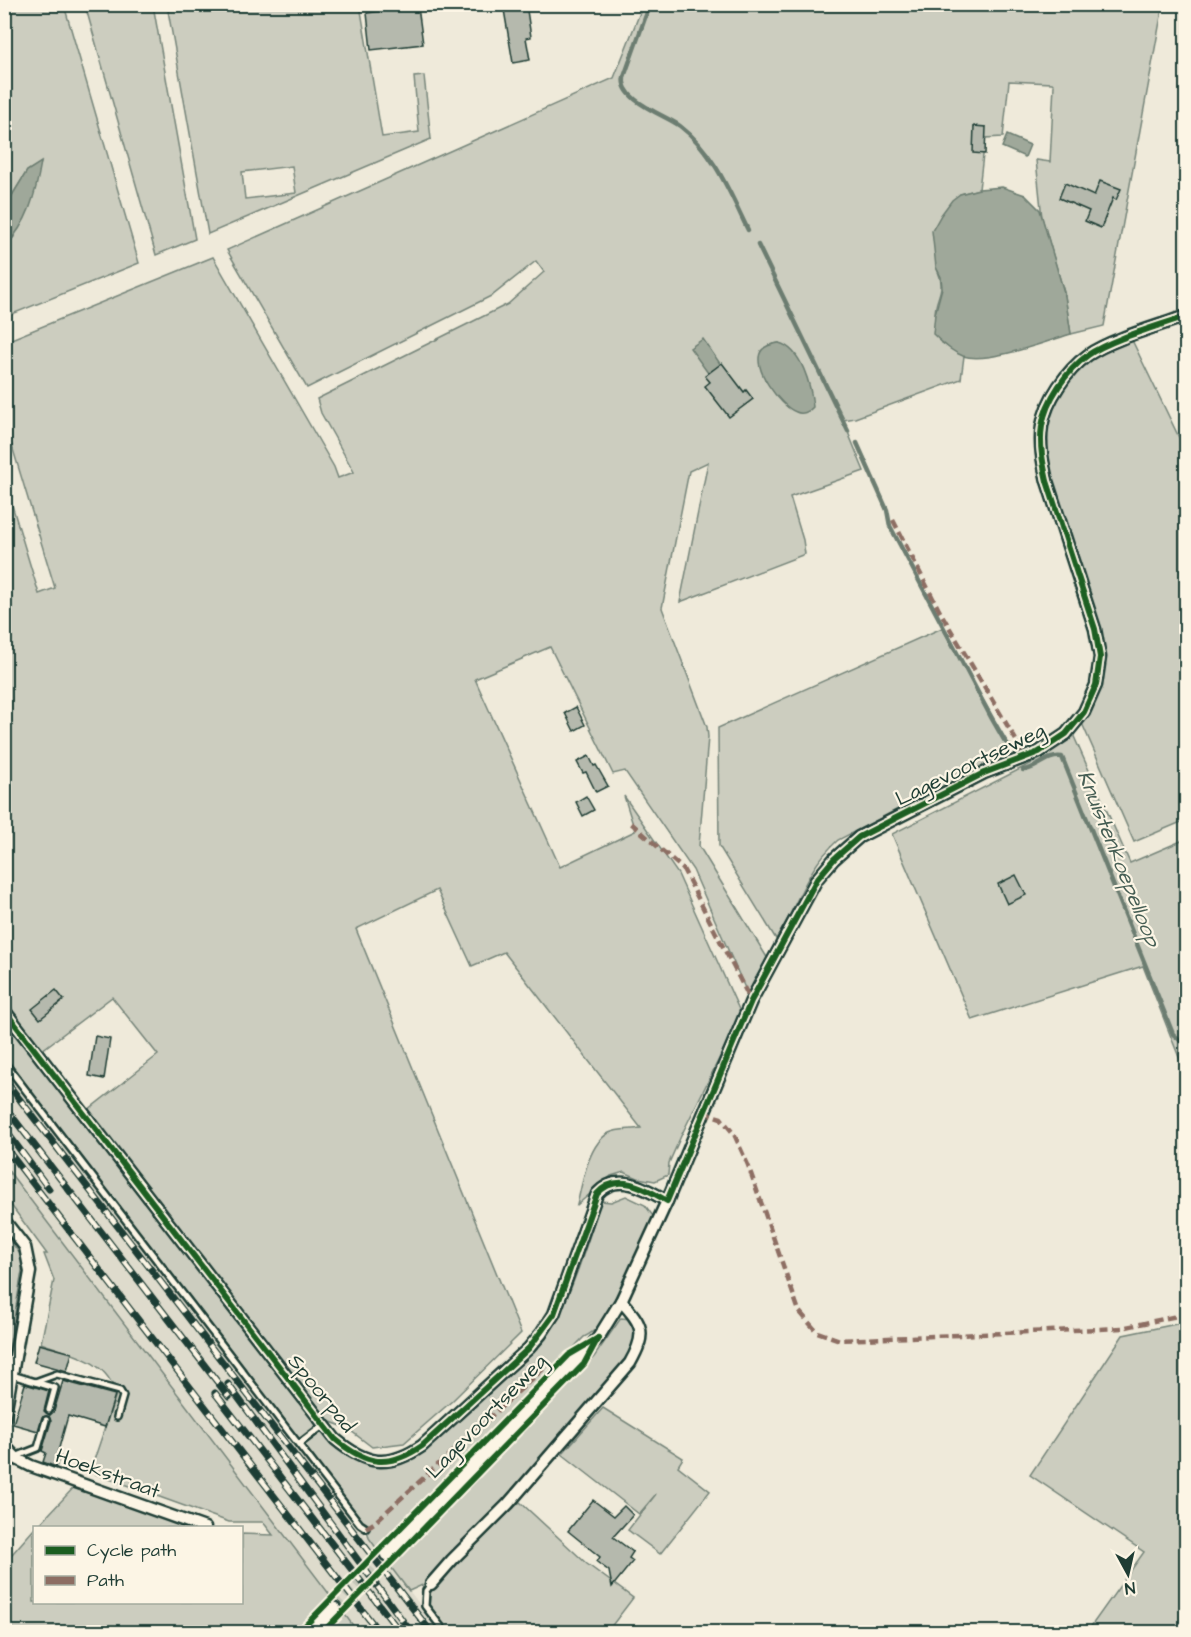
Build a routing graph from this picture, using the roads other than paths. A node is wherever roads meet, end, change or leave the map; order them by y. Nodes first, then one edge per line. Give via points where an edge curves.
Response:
1 (1186, 316) edge
2 (4, 1010) edge
3 (4, 1062) edge
4 (667, 1201) junction
5 (4, 1220) edge
6 (621, 1301) junction
7 (12, 1375) junction
8 (35, 1382) junction
9 (49, 1410) dead end
10 (117, 1417) dead end
11 (4, 1419) edge
12 (46, 1420) dead end
13 (324, 1425) junction
14 (299, 1444) junction
15 (4, 1445) edge
16 (15, 1457) junction
17 (4, 1472) edge
18 (202, 1526) edge
19 (366, 1528) dead end
20 (386, 1555) tunnel mouth
21 (431, 1584) joint
22 (335, 1608) tunnel mouth
23 (311, 1632) edge
24 (445, 1632) edge

1 - 4 street, Lagevoortseweg via 1089,354 1072,368 1054,392 1042,426 1041,456 1047,481 1095,629 1100,657 1096,686 1084,712 1066,734 1039,752 984,773 859,837 834,859 818,879 751,1001
2 - 13 street, Spoorpad
3 - 14 lane
4 - 6 street, Lagevoortseweg
4 - 13 street, Spoorpad via 623,1182 604,1186 597,1194 554,1314 541,1334 407,1456 370,1461 349,1451
5 - 7 street via 25,1247 30,1272
6 - 20 street, Lagevoortseweg via 598,1338
6 - 21 street via 641,1328 641,1341 630,1363 508,1504
7 - 8 lane
7 - 11 street
8 - 9 lane via 55,1388
8 - 10 lane via 57,1374 120,1391 123,1396
12 - 16 lane via 38,1448
13 - 14 lane
14 - 19 lane
15 - 16 street, Hoekstraat
16 - 17 lane
16 - 18 street, Hoekstraat
21 - 24 lane via 425,1606
22 - 23 street

